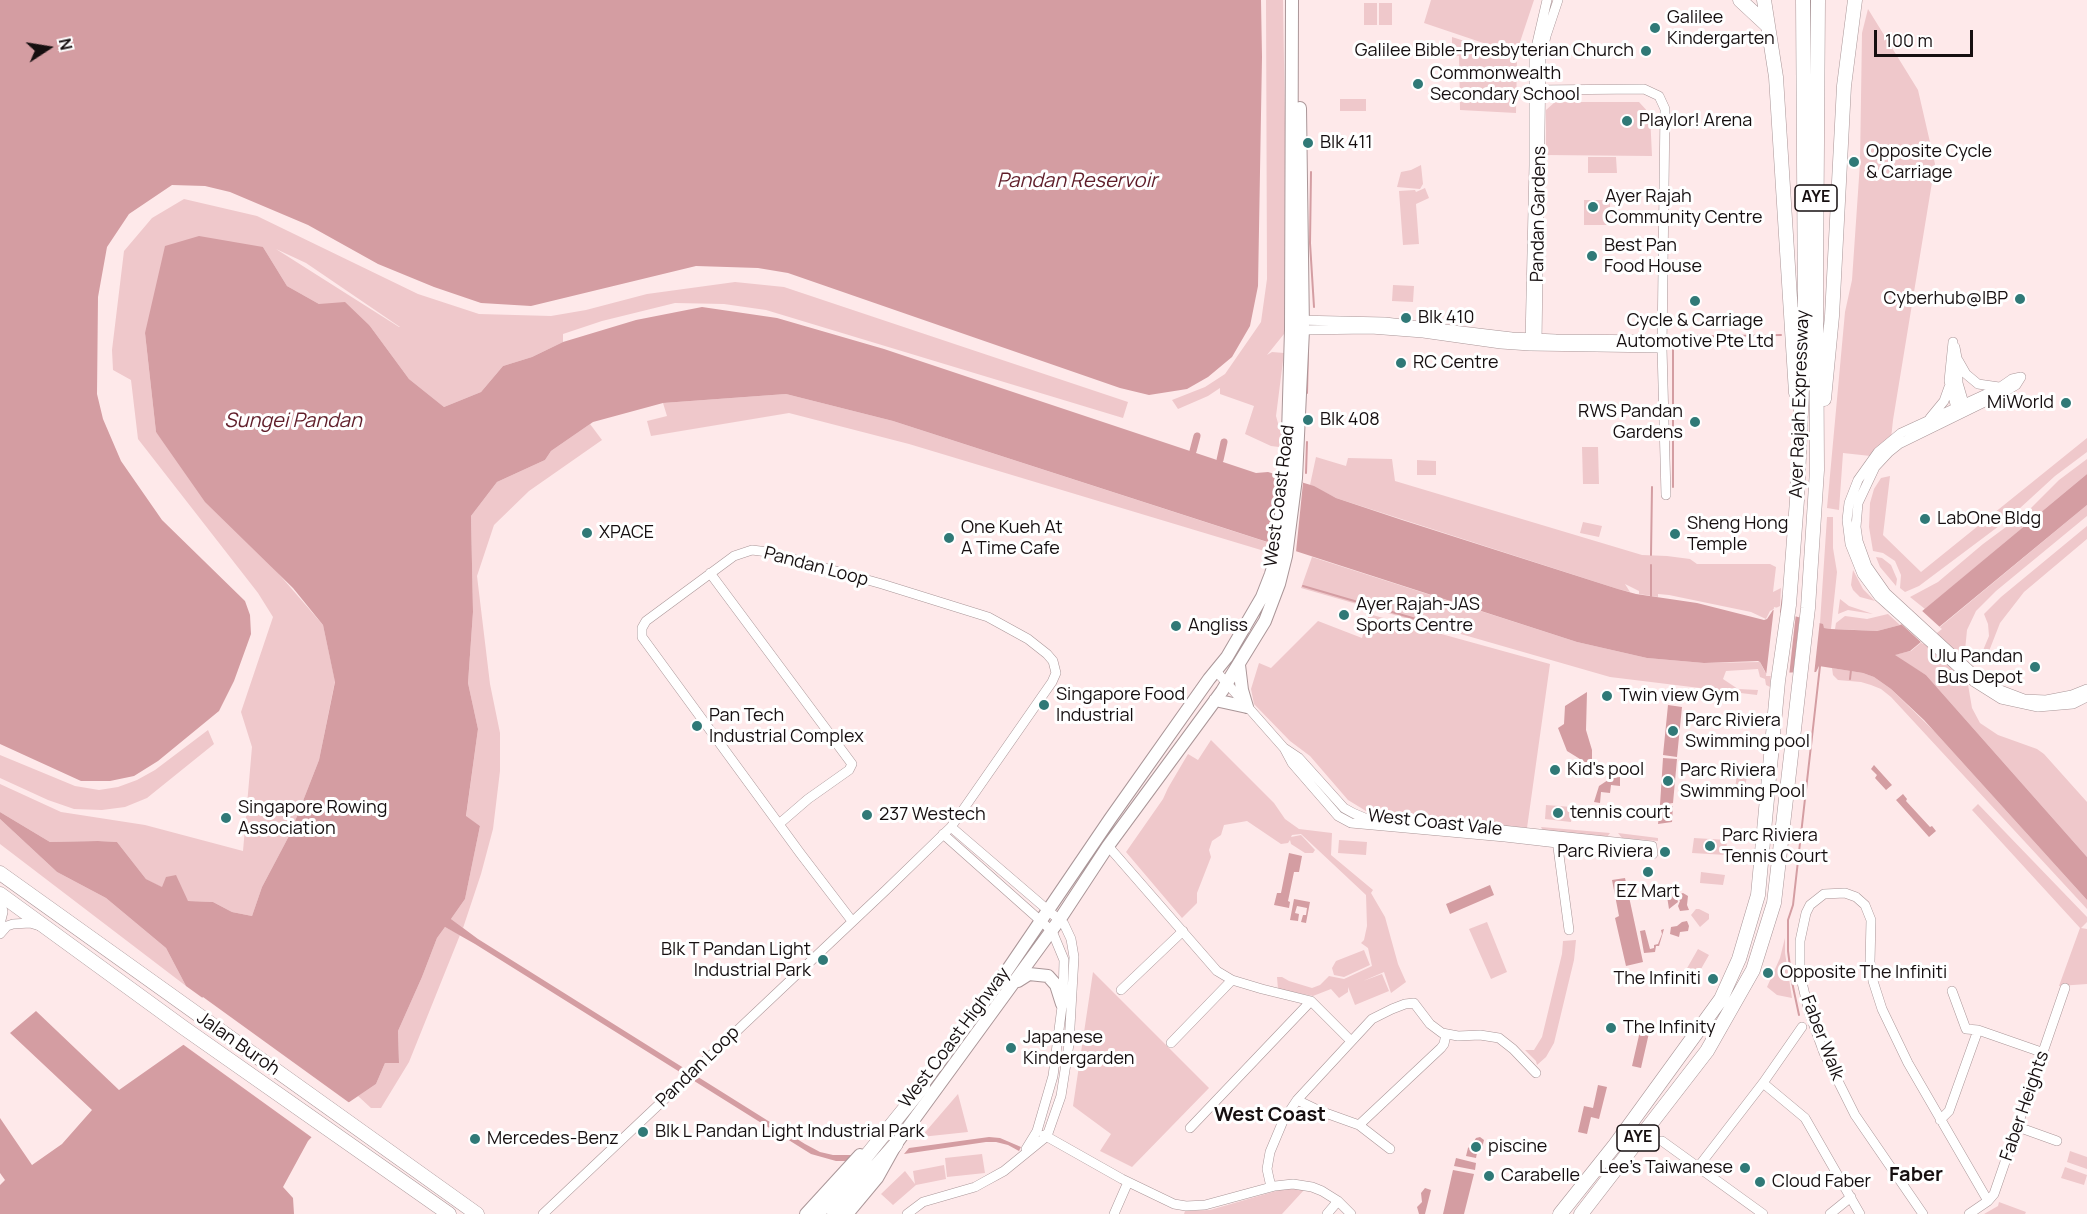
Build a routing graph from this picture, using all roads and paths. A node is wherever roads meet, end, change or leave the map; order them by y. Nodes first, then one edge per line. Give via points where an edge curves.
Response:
1 (1292, 0) edge
2 (1300, 0) edge
3 (1547, 0) edge
4 (1558, 0) edge
5 (1740, 0) edge
6 (1764, 0) edge
7 (1803, 0) edge
8 (1818, 0) edge
9 (1855, 0) edge
10 (1769, 27) junction
11 (1537, 90) junction
12 (1534, 321) junction
13 (1297, 325) junction
14 (1512, 337) junction
15 (1556, 339) junction
16 (1533, 342) junction
17 (1662, 344) junction
18 (1957, 358) junction
19 (1949, 386) junction
20 (1999, 388) junction
21 (1801, 406) junction
22 (1961, 410) junction
23 (1926, 421) junction
24 (1817, 470) junction
25 (1666, 495) dead end
26 (1282, 551) junction
27 (711, 573) junction
28 (1239, 665) junction
29 (1216, 671) junction
30 (1227, 683) junction
31 (2087, 689) edge
32 (2087, 697) edge
33 (1215, 700) junction
34 (2038, 704) junction
35 (1247, 707) junction
36 (779, 824) junction
37 (951, 827) junction
38 (943, 834) junction
39 (1557, 839) junction
40 (1108, 846) junction
41 (1612, 847) dead end
42 (0, 873) edge
43 (0, 894) edge
44 (0, 898) edge
45 (1048, 910) junction
46 (1060, 919) junction
47 (852, 921) junction
48 (1041, 921) junction
49 (0, 924) edge
50 (51, 929) junction
51 (1569, 930) dead end
52 (1052, 931) junction
53 (1183, 931) junction
54 (0, 934) edge
55 (1232, 980) junction
56 (1009, 988) junction
57 (2066, 988) dead end
58 (1121, 990) dead end
59 (1952, 991) dead end
60 (1311, 1001) junction
61 (1062, 1004) junction
62 (1802, 1027) dead end
63 (1978, 1030) junction
64 (1446, 1034) junction
65 (1351, 1041) junction
66 (1171, 1043) dead end
67 (2044, 1053) junction
68 (1536, 1073) dead end
69 (1762, 1083) junction
70 (923, 1086) junction
71 (1297, 1100) junction
72 (1940, 1120) junction
73 (1359, 1125) junction
74 (2018, 1127) junction
75 (1190, 1128) dead end
76 (1036, 1131) junction
77 (1047, 1136) junction
78 (1662, 1141) dead end
79 (2057, 1142) dead end
80 (896, 1144) junction
81 (1390, 1149) dead end
82 (1024, 1154) junction
83 (1699, 1166) junction
84 (1128, 1182) junction
85 (1270, 1187) junction
86 (1581, 1187) junction
87 (1851, 1197) junction
88 (1335, 1201) junction
89 (1988, 1201) junction
90 (1184, 1210) edge
91 (1750, 1210) edge
92 (449, 1214) edge
93 (477, 1214) edge
94 (543, 1214) edge
95 (806, 1214) edge
96 (817, 1214) edge
97 (834, 1214) edge
98 (847, 1214) edge
99 (907, 1214) edge
100 (1114, 1214) edge
101 (1327, 1214) edge
102 (1345, 1214) edge
103 (1351, 1214) edge
104 (1551, 1214) edge
105 (1560, 1214) edge
106 (1581, 1214) edge
107 (1763, 1214) edge
108 (1830, 1214) edge
109 (1860, 1214) edge
110 (1923, 1214) edge
111 (1969, 1214) edge

1 - 13 main road, West Coast Road
2 - 13 main road, West Coast Road
3 - 11 street, Pandan Gardens via 1534,56
4 - 11 street, Pandan Gardens via 1542,54
5 - 10 highway
6 - 10 highway
7 - 21 highway, Ayer Rajah Expressway / AYE
8 - 24 highway, Ayer Rajah Expressway / AYE
9 - 24 highway via 1848,40 1832,316
10 - 21 highway via 1780,132 1793,370
11 - 12 street, Pandan Gardens
11 - 17 street via 1644,89 1662,102
12 - 14 street via 1524,332
12 - 15 street via 1544,334
12 - 16 street, Pandan Gardens
13 - 14 street via 1385,321
13 - 16 street via 1423,333 1501,344
13 - 26 main road, West Coast Road via 1288,434 1291,477
14 - 16 street
15 - 16 street
15 - 17 street
16 - 17 street
17 - 25 street
18 - 19 street via 1953,342
18 - 20 street via 1973,380
18 - 22 street
19 - 22 street
19 - 23 street via 1944,401
20 - 22 street
20 - 22 street via 2021,377 2016,385
21 - 86 highway, Ayer Rajah Expressway / AYE via 1789,605 1758,896 1739,958 1714,1009
22 - 23 street
22 - 34 street via 1899,444 1875,467 1858,503 1858,541 1867,566 1886,593 1974,673 1995,688
23 - 34 street via 1901,433 1878,452 1858,480 1849,503 1848,531 1856,562 1879,597 1974,682 2001,699
24 - 106 highway, Ayer Rajah Expressway / AYE via 1808,608 1774,903 1753,970 1707,1050
26 - 28 main road, West Coast Road via 1279,584 1265,621
26 - 29 main road, West Coast Road via 1262,597
27 - 36 street, Pandan Loop via 646,621 642,637
27 - 36 street via 852,764
27 - 37 street, Pandan Loop via 734,556 752,550 768,552 988,617 1047,654 1056,667 1052,682
28 - 30 main road, West Coast Road
28 - 35 main road
29 - 30 street, West Coast Vale
29 - 45 main road, West Coast Road
30 - 33 main road, West Coast Road
30 - 35 street, West Coast Vale
31 - 34 street
32 - 34 street via 2073,704
33 - 35 main road
33 - 40 main road, West Coast Road
35 - 39 street, West Coast Vale via 1344,808 1367,819 1417,821
36 - 47 street, Pandan Loop
37 - 38 street, Pandan Loop
37 - 45 street
38 - 47 street, Pandan Loop
38 - 48 street
39 - 41 street, West Coast Vale
39 - 51 street
40 - 46 main road, West Coast Road
40 - 53 street
42 - 93 highway, Jalan Buroh
43 - 50 highway, Jalan Buroh
44 - 49 street
45 - 46 street
45 - 48 main road, West Coast Highway
46 - 52 main road, West Coast Highway
46 - 77 street via 1071,939 1074,972 1065,1077
47 - 94 street, Pandan Loop
48 - 52 street
48 - 70 main road, West Coast Highway
50 - 54 street via 24,922 7,926
50 - 92 highway, Jalan Buroh via 184,1028
52 - 56 main road, West Coast Highway
52 - 61 street via 1064,960
53 - 55 street via 1217,971
53 - 58 street
55 - 60 street
55 - 66 street
56 - 61 main road via 1029,974 1048,976
56 - 80 main road, West Coast Highway
57 - 67 street, Faber Heights
59 - 63 street via 1964,1028
60 - 65 street
60 - 75 street
61 - 76 street via 1053,1076
62 - 69 street
63 - 67 street
63 - 72 street via 1949,1111
64 - 65 street via 1410,1003 1377,1016
64 - 68 street via 1499,1038
64 - 73 street via 1441,1048
65 - 71 street
67 - 74 street, Faber Heights
69 - 83 street
69 - 87 street via 1805,1118
70 - 95 main road, West Coast Highway
70 - 96 highway
71 - 73 street
71 - 85 street via 1270,1152
72 - 89 street, Faber Walk
72 - 110 street, Faber Walk via 1882,1009 1871,971 1871,920 1865,905 1845,893 1824,894 1810,905 1800,941 1800,974 1809,1012 1824,1053 1855,1115
73 - 81 street
74 - 79 street
74 - 89 street, Faber Heights
76 - 77 street
76 - 82 street
77 - 82 street
77 - 84 street
78 - 83 street
80 - 97 highway
80 - 98 main road, West Coast Highway via 877,1178
82 - 99 street via 1004,1172 975,1187 923,1202
83 - 91 street
84 - 90 street
84 - 100 street
85 - 88 street via 1306,1186
85 - 90 street
86 - 104 highway
86 - 105 highway, Ayer Rajah Expressway / AYE
87 - 108 street
87 - 109 street
88 - 101 street
88 - 102 street
88 - 103 street
89 - 111 street, Faber Heights
91 - 107 street

